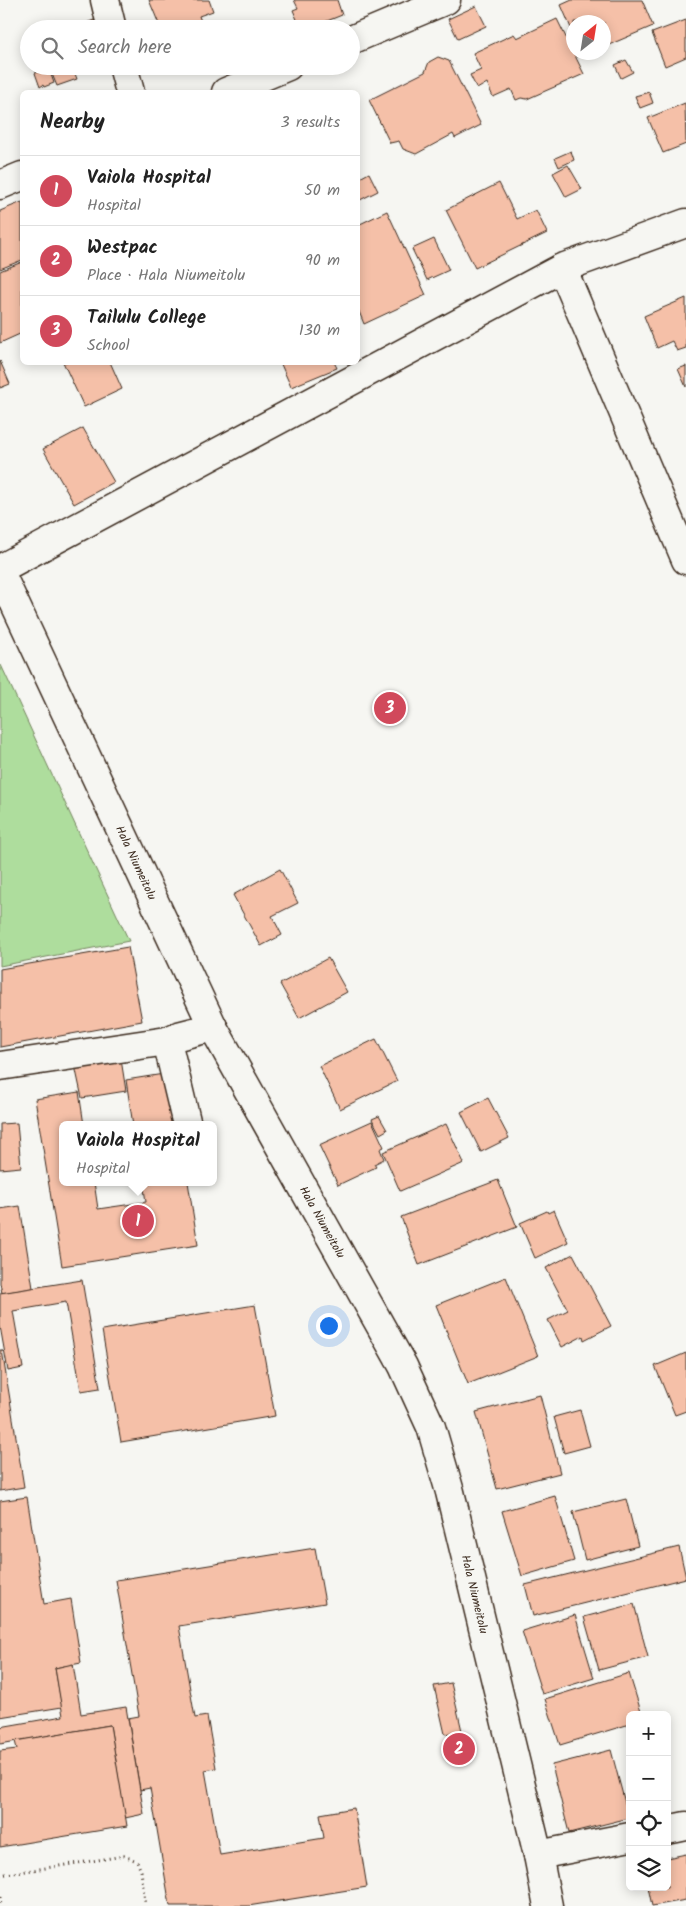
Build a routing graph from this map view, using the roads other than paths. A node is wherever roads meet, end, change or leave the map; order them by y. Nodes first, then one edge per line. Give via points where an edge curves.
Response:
1 (105, 0) edge
2 (446, 0) edge
3 (110, 20) edge
4 (360, 36) edge
5 (125, 75) edge
6 (267, 75) edge
7 (129, 90) edge
8 (231, 90) edge
9 (20, 177) edge
10 (0, 185) edge
11 (686, 223) edge
12 (562, 268) junction
13 (686, 560) edge
14 (0, 571) edge
15 (213, 1027) junction
16 (167, 1041) junction
17 (0, 1066) edge
18 (186, 1121) edge
19 (686, 1826) edge
20 (671, 1829) edge
21 (626, 1838) edge
22 (538, 1855) junction
23 (548, 1906) edge

1 - 3 street
2 - 4 street
5 - 7 street
6 - 8 street
9 - 10 street
11 - 12 street
12 - 13 street
12 - 14 street
14 - 15 street, Hala Niumeitolu
15 - 16 street
15 - 22 street, Hala Niumeitolu via 402,1366 431,1427 450,1492
16 - 17 street
16 - 18 street
19 - 20 street
21 - 22 street
22 - 23 street, Hala Niumeitolu

